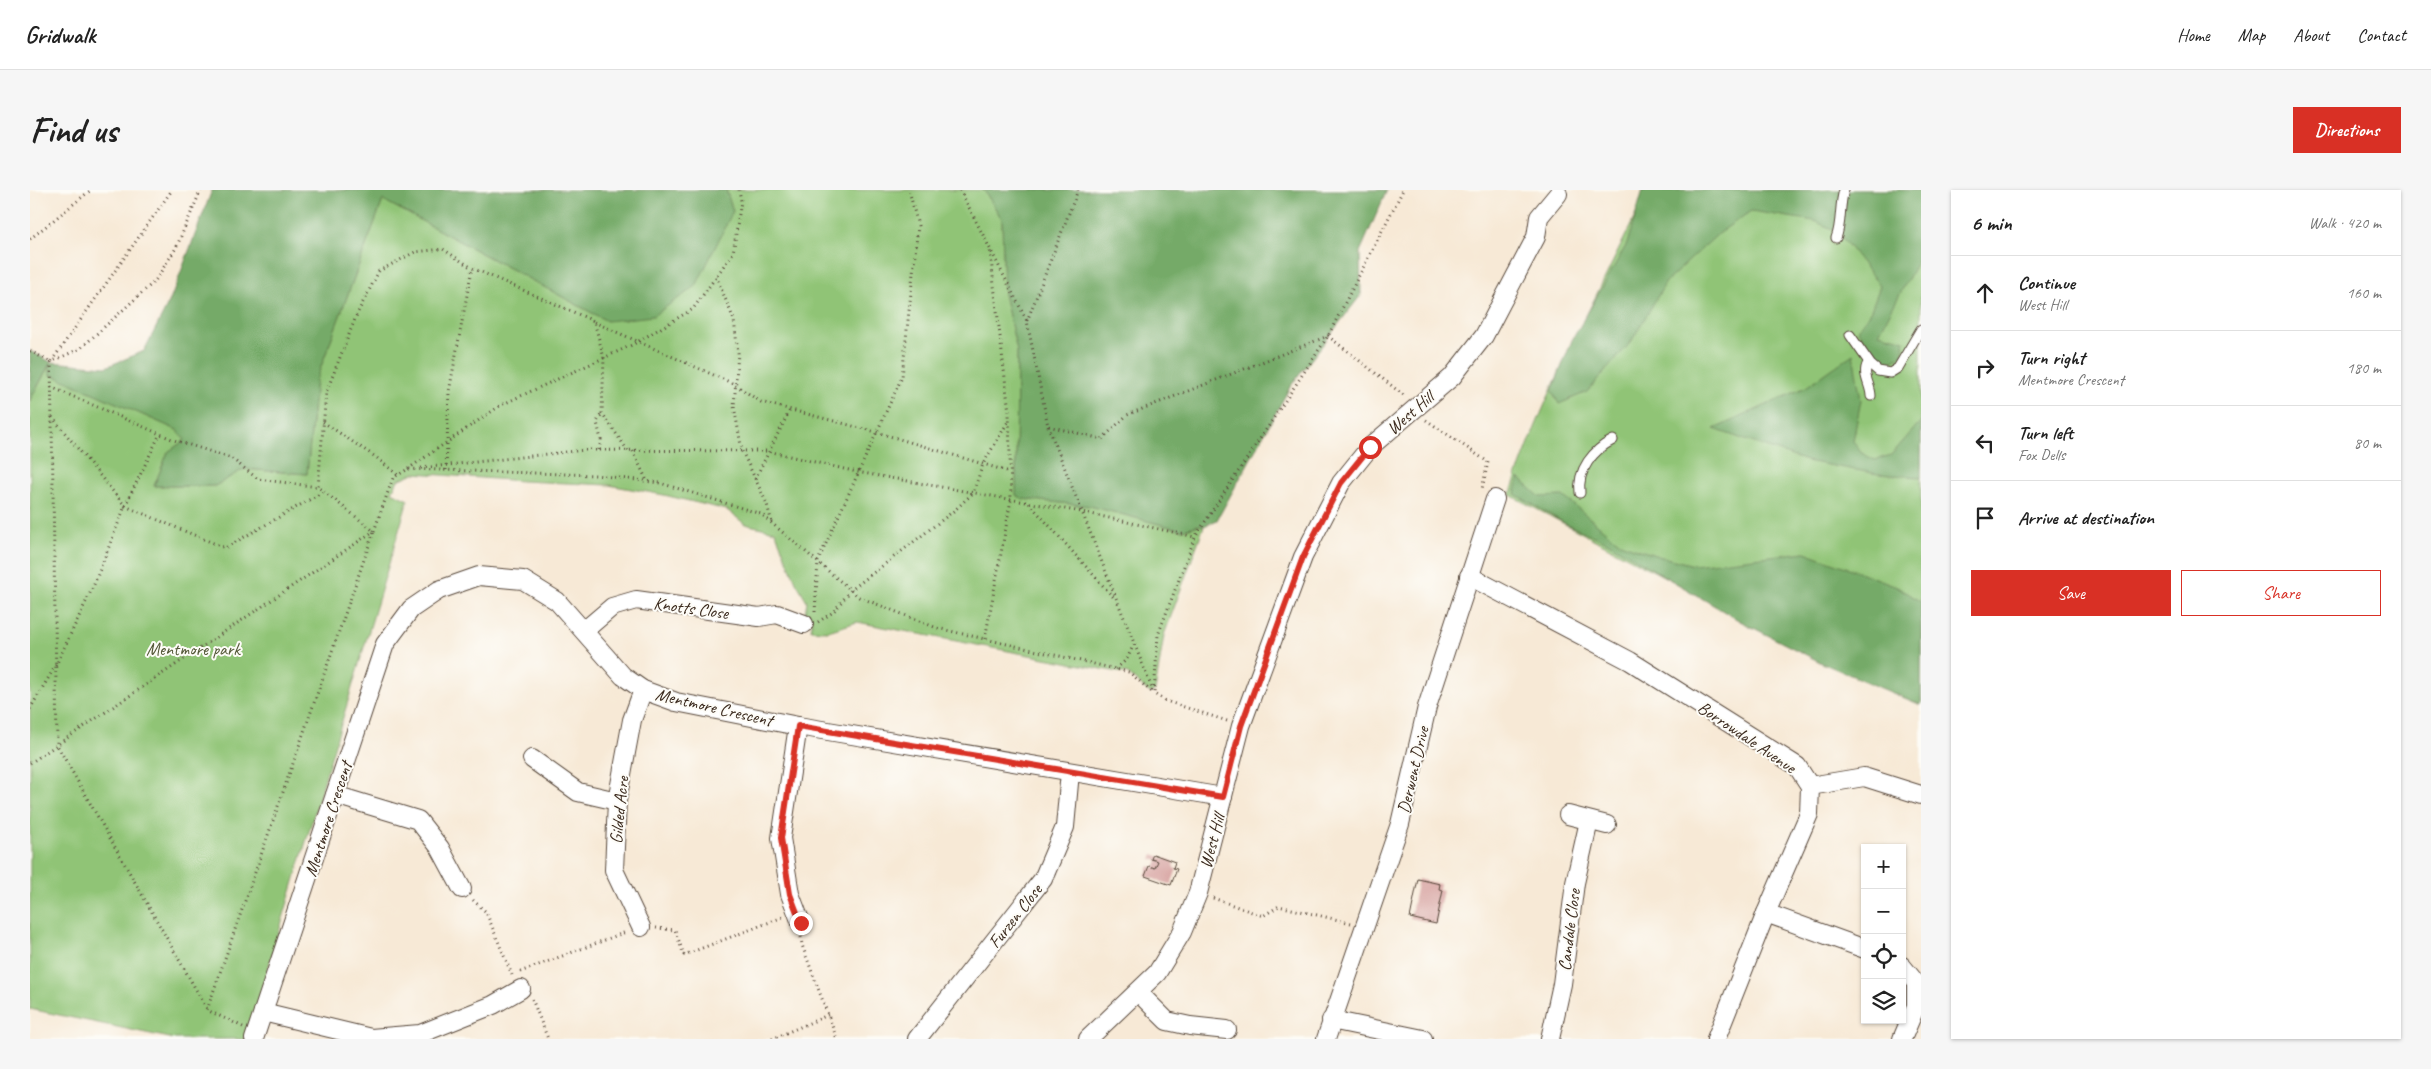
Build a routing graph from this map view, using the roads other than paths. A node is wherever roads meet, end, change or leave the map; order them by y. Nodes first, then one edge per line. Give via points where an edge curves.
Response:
1 (1844, 190) edge
2 (1558, 194) dead end
3 (1836, 238) dead end
4 (1921, 329) edge
5 (1850, 334) dead end
6 (1868, 363) junction
7 (1871, 396) dead end
8 (1613, 440) dead end
9 (1580, 493) dead end
10 (1495, 499) road end
11 (1469, 576) junction
12 (804, 624) dead end
13 (585, 630) junction
14 (643, 690) junction
15 (798, 726) junction
16 (532, 759) dead end
17 (1070, 772) junction
18 (1810, 786) junction
19 (1921, 795) edge
20 (335, 796) junction
21 (1223, 797) junction
22 (617, 802) junction
23 (1568, 815) dead end
24 (1589, 821) junction
25 (1607, 825) dead end
26 (462, 889) road end
27 (1766, 913) junction
28 (801, 923) road end
29 (641, 927) road end
30 (1861, 948) edge
31 (1906, 965) edge
32 (1921, 967) edge
33 (1906, 969) edge
34 (517, 982) road end
35 (1138, 992) junction
36 (1919, 1004) edge
37 (263, 1012) junction
38 (1331, 1020) junction
39 (1227, 1030) dead end
40 (255, 1036) edge
41 (916, 1039) edge
42 (1088, 1039) edge
43 (1326, 1039) edge
44 (1423, 1039) edge
45 (1550, 1039) edge
46 (1716, 1039) edge
47 (1902, 1039) edge

1 - 3 lane
2 - 21 street, West Hill via 1539,216 1536,237 1484,336 1452,377 1370,447 1341,483 1303,557 1241,726
4 - 6 lane via 1898,368 1890,373 1878,371
5 - 6 lane
6 - 7 lane via 1865,367
8 - 9 lane via 1602,445 1584,467
10 - 11 street, Derwent Drive
11 - 18 street, Borrowdale Avenue via 1630,661 1797,766
11 - 38 street, Derwent Drive via 1427,707 1400,824
12 - 13 street, Knotts Close via 776,614 759,617 636,600 612,607
13 - 14 street, Mentmore Crescent via 623,676
13 - 20 street, Mentmore Crescent via 557,601 523,580 479,576 439,590 411,609 385,644
14 - 15 street, Mentmore Crescent via 676,702
14 - 22 street, Gilded Acre via 632,720
15 - 17 street, Mentmore Crescent
15 - 28 street via 781,838 790,894
16 - 22 street via 578,792
17 - 21 street, Mentmore Crescent
17 - 41 street, Furzen Close via 1065,827 1043,879
18 - 19 street via 1864,777
18 - 27 street, Borrowdale Avenue via 1809,814
20 - 26 street via 418,820 440,848
20 - 37 street, Mentmore Crescent
21 - 35 street, West Hill via 1198,893 1177,940 1157,973
22 - 29 street, Gilded Acre via 614,870
23 - 24 street
24 - 25 street
24 - 45 street, Candale Close via 1575,883 1562,984
27 - 30 street
27 - 46 street, Borrowdale Avenue
31 - 32 street
33 - 36 street via 1916,983
34 - 37 street via 492,1005 420,1034 371,1038
35 - 39 street via 1167,1021
35 - 42 street, West Hill
36 - 47 street
37 - 40 street, Mentmore Crescent
38 - 43 street, Derwent Drive
38 - 44 street

